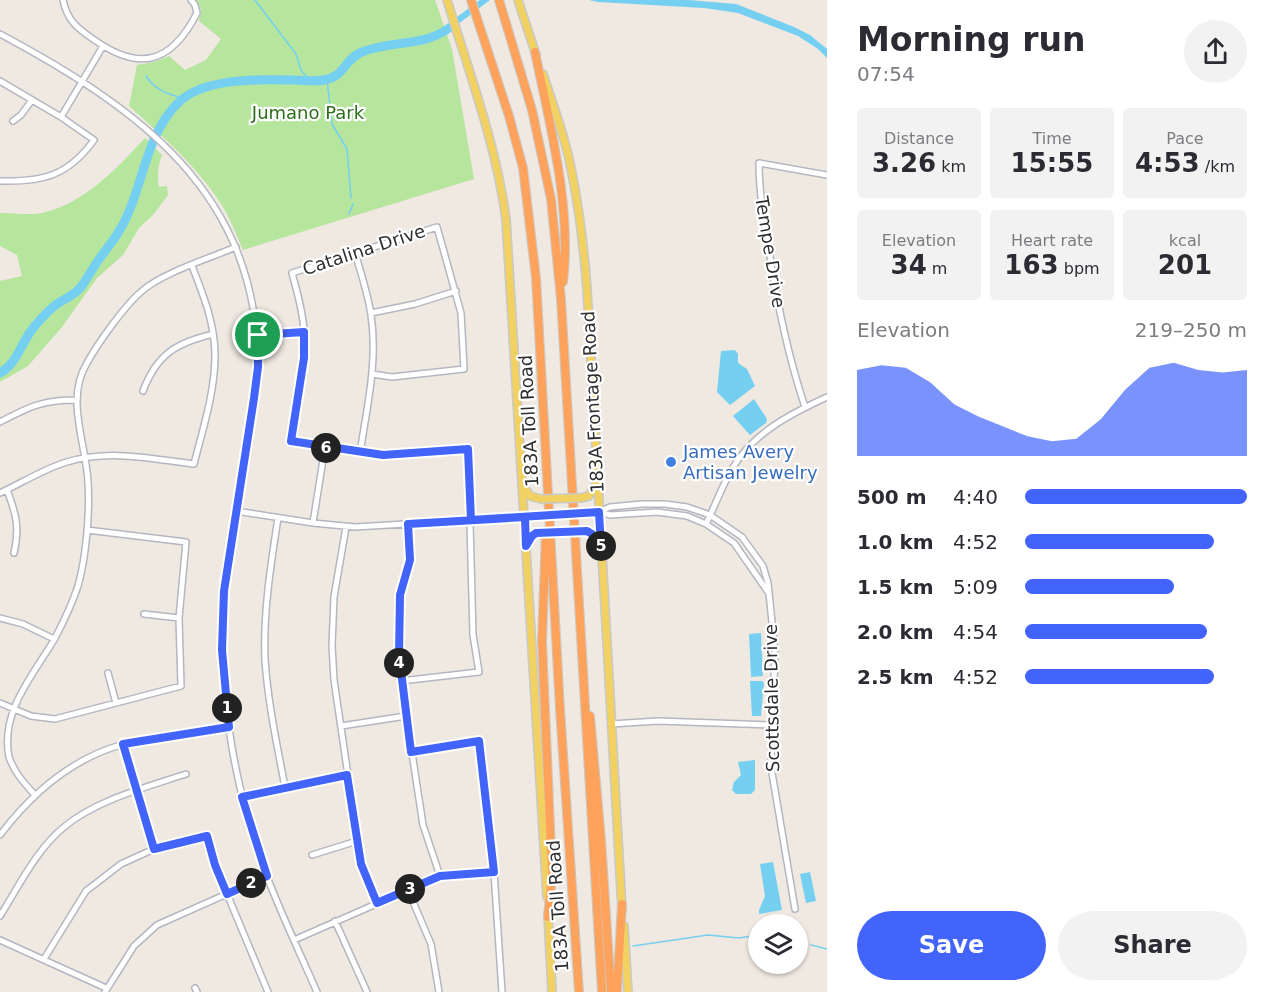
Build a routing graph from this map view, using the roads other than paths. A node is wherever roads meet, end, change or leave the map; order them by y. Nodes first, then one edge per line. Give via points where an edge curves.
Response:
1 (63, 0) edge
2 (191, 0) edge
3 (447, 0) edge
4 (471, 0) edge
5 (499, 0) edge
6 (518, 0) edge
7 (0, 34) edge
8 (103, 46) junction
9 (535, 52) junction
10 (0, 81) edge
11 (82, 81) junction
12 (32, 100) junction
13 (61, 117) junction
14 (13, 121) dead end
15 (827, 176) edge
16 (0, 181) edge
17 (236, 247) junction
18 (355, 253) junction
19 (192, 266) junction
20 (456, 291) junction
21 (561, 299) junction
22 (371, 314) junction
23 (304, 332) junction
24 (213, 334) junction
25 (258, 335) junction
26 (372, 374) junction
27 (142, 391) dead end
28 (827, 397) edge
29 (76, 400) junction
30 (806, 407) junction
31 (0, 422) edge
32 (325, 447) junction
33 (360, 453) junction
34 (86, 458) junction
35 (597, 479) junction
36 (548, 485) junction
37 (524, 487) junction
38 (7, 490) junction
39 (0, 493) edge
40 (236, 510) junction
41 (599, 512) junction
42 (710, 515) junction
43 (525, 517) junction
44 (278, 518) junction
45 (471, 520) junction
46 (313, 523) junction
47 (408, 524) junction
48 (706, 524) junction
49 (346, 527) junction
50 (87, 530) junction
51 (526, 546) junction
52 (601, 547) junction
53 (14, 553) dead end
54 (769, 594) junction
55 (144, 614) dead end
56 (0, 618) edge
57 (179, 618) junction
58 (54, 639) junction
59 (582, 668) junction
60 (108, 674) dead end
61 (401, 681) junction
62 (0, 703) edge
63 (117, 703) junction
64 (11, 708) junction
65 (406, 716) junction
66 (611, 724) junction
67 (772, 725) junction
68 (341, 726) junction
69 (229, 727) junction
70 (123, 744) junction
71 (411, 752) junction
72 (186, 774) dead end
73 (347, 775) junction
74 (285, 787) junction
75 (136, 790) junction
76 (34, 794) junction
77 (242, 797) junction
78 (0, 835) edge
79 (357, 841) junction
80 (154, 849) junction
81 (312, 855) dead end
82 (494, 872) junction
83 (267, 876) junction
84 (440, 876) junction
85 (408, 890) junction
86 (227, 894) junction
87 (377, 903) junction
88 (622, 904) junction
89 (795, 909) dead end
90 (0, 916) edge
91 (548, 917) junction
92 (335, 921) junction
93 (0, 940) edge
94 (294, 940) junction
95 (44, 959) junction
96 (105, 990) edge
97 (268, 992) edge
98 (317, 992) edge
99 (366, 992) edge
100 (439, 992) edge
101 (502, 992) edge
102 (552, 992) edge
103 (579, 992) edge
104 (602, 992) edge
105 (611, 992) edge
106 (617, 992) edge
107 (628, 992) edge

1 - 8 street via 75,26
2 - 8 street via 196,16 167,52 142,60 124,57
3 - 37 main road via 501,178
4 - 36 highway, 183A Toll Road via 523,168 536,278
5 - 21 highway via 532,110 551,199
6 - 9 main road, 183A Frontage Road
7 - 11 street
8 - 11 street
9 - 21 highway via 553,142 563,227
9 - 35 main road, 183A Frontage Road via 571,166 583,238
10 - 12 street
11 - 13 street
11 - 17 street via 151,132 187,170 214,204
12 - 13 street
12 - 14 street
13 - 16 street via 94,140 76,161 59,174 42,179
15 - 30 street, Tempe Drive via 759,163 776,293 794,375
17 - 19 street
17 - 25 street via 250,287
18 - 20 street, Catalina Drive via 437,227
18 - 22 street
18 - 23 street, Catalina Drive via 292,273
19 - 24 street
19 - 29 street via 142,290 127,306 86,364
20 - 22 street
20 - 26 street via 464,369 392,377
21 - 59 highway
22 - 26 street
23 - 25 street
23 - 32 street via 304,358 291,441
24 - 27 street via 172,348 161,358
24 - 34 street via 214,377 194,464 117,454
25 - 40 street via 258,367
26 - 33 street
28 - 30 street
29 - 31 street via 52,400
29 - 34 street
30 - 42 street via 757,438 740,457
32 - 33 street
32 - 46 street
33 - 45 street via 468,449
34 - 38 street via 54,466
34 - 50 street
35 - 37 main road, bridge via 592,493 585,498 541,499 531,496
35 - 41 main road, 183A Frontage Road
36 - 91 highway via 542,641 552,873
36 - 103 highway, 183A Toll Road
37 - 43 main road
38 - 39 street
38 - 53 street via 17,520
40 - 44 street, Scottsdale Drive
40 - 69 street via 222,620
41 - 42 street, Scottsdale Drive via 610,507 665,504
41 - 43 street, Scottsdale Drive, bridge
41 - 48 street, Scottsdale Drive via 657,512 687,516
41 - 52 main road, 183A Frontage Road
42 - 48 street
42 - 54 street, Scottsdale Drive via 742,537 763,566
43 - 45 street, Scottsdale Drive
43 - 51 main road
44 - 46 street, Scottsdale Drive
44 - 74 street via 268,582 265,659
45 - 47 street, Scottsdale Drive
45 - 61 street via 473,635 479,672
46 - 49 street, Scottsdale Drive
47 - 49 street, Scottsdale Drive
47 - 61 street via 410,560 400,595 399,616
48 - 54 street, Scottsdale Drive via 734,543
49 - 68 street via 334,597 332,646
50 - 57 street via 186,542
50 - 58 street via 78,585
51 - 52 main road, bridge via 539,533 581,530 592,534
51 - 91 main road
52 - 66 main road, 183A Frontage Road
54 - 67 street, Scottsdale Drive via 775,652
55 - 57 street
56 - 58 street
57 - 63 street via 181,687
58 - 64 street
59 - 104 highway
59 - 105 highway via 590,716
60 - 63 street
61 - 65 street
62 - 64 street
63 - 64 street via 55,719
64 - 76 street via 5,728 6,750 12,766
65 - 68 street
65 - 71 street
66 - 67 street via 658,721
66 - 88 main road, 183A Frontage Road
67 - 89 street, Scottsdale Drive via 771,767
68 - 73 street
69 - 70 street
69 - 77 street
70 - 75 street
70 - 76 street via 62,772
71 - 82 street via 479,741
71 - 84 street via 423,825
72 - 75 street
73 - 74 street
73 - 79 street
74 - 77 street
75 - 80 street
75 - 90 street via 89,810 64,827 40,852
76 - 78 street
77 - 83 street
79 - 81 street
79 - 87 street via 361,864
80 - 86 street via 207,836
80 - 95 street via 121,864 86,891
82 - 84 street
82 - 101 street
83 - 86 street
83 - 94 street
84 - 85 street
85 - 87 street
85 - 100 street via 431,944
86 - 96 street via 157,925 134,946
86 - 97 street
87 - 92 street
88 - 106 highway
88 - 107 main road, 183A Frontage Road
91 - 102 main road
92 - 94 street
92 - 99 street
93 - 95 street
94 - 98 street
95 - 96 street

